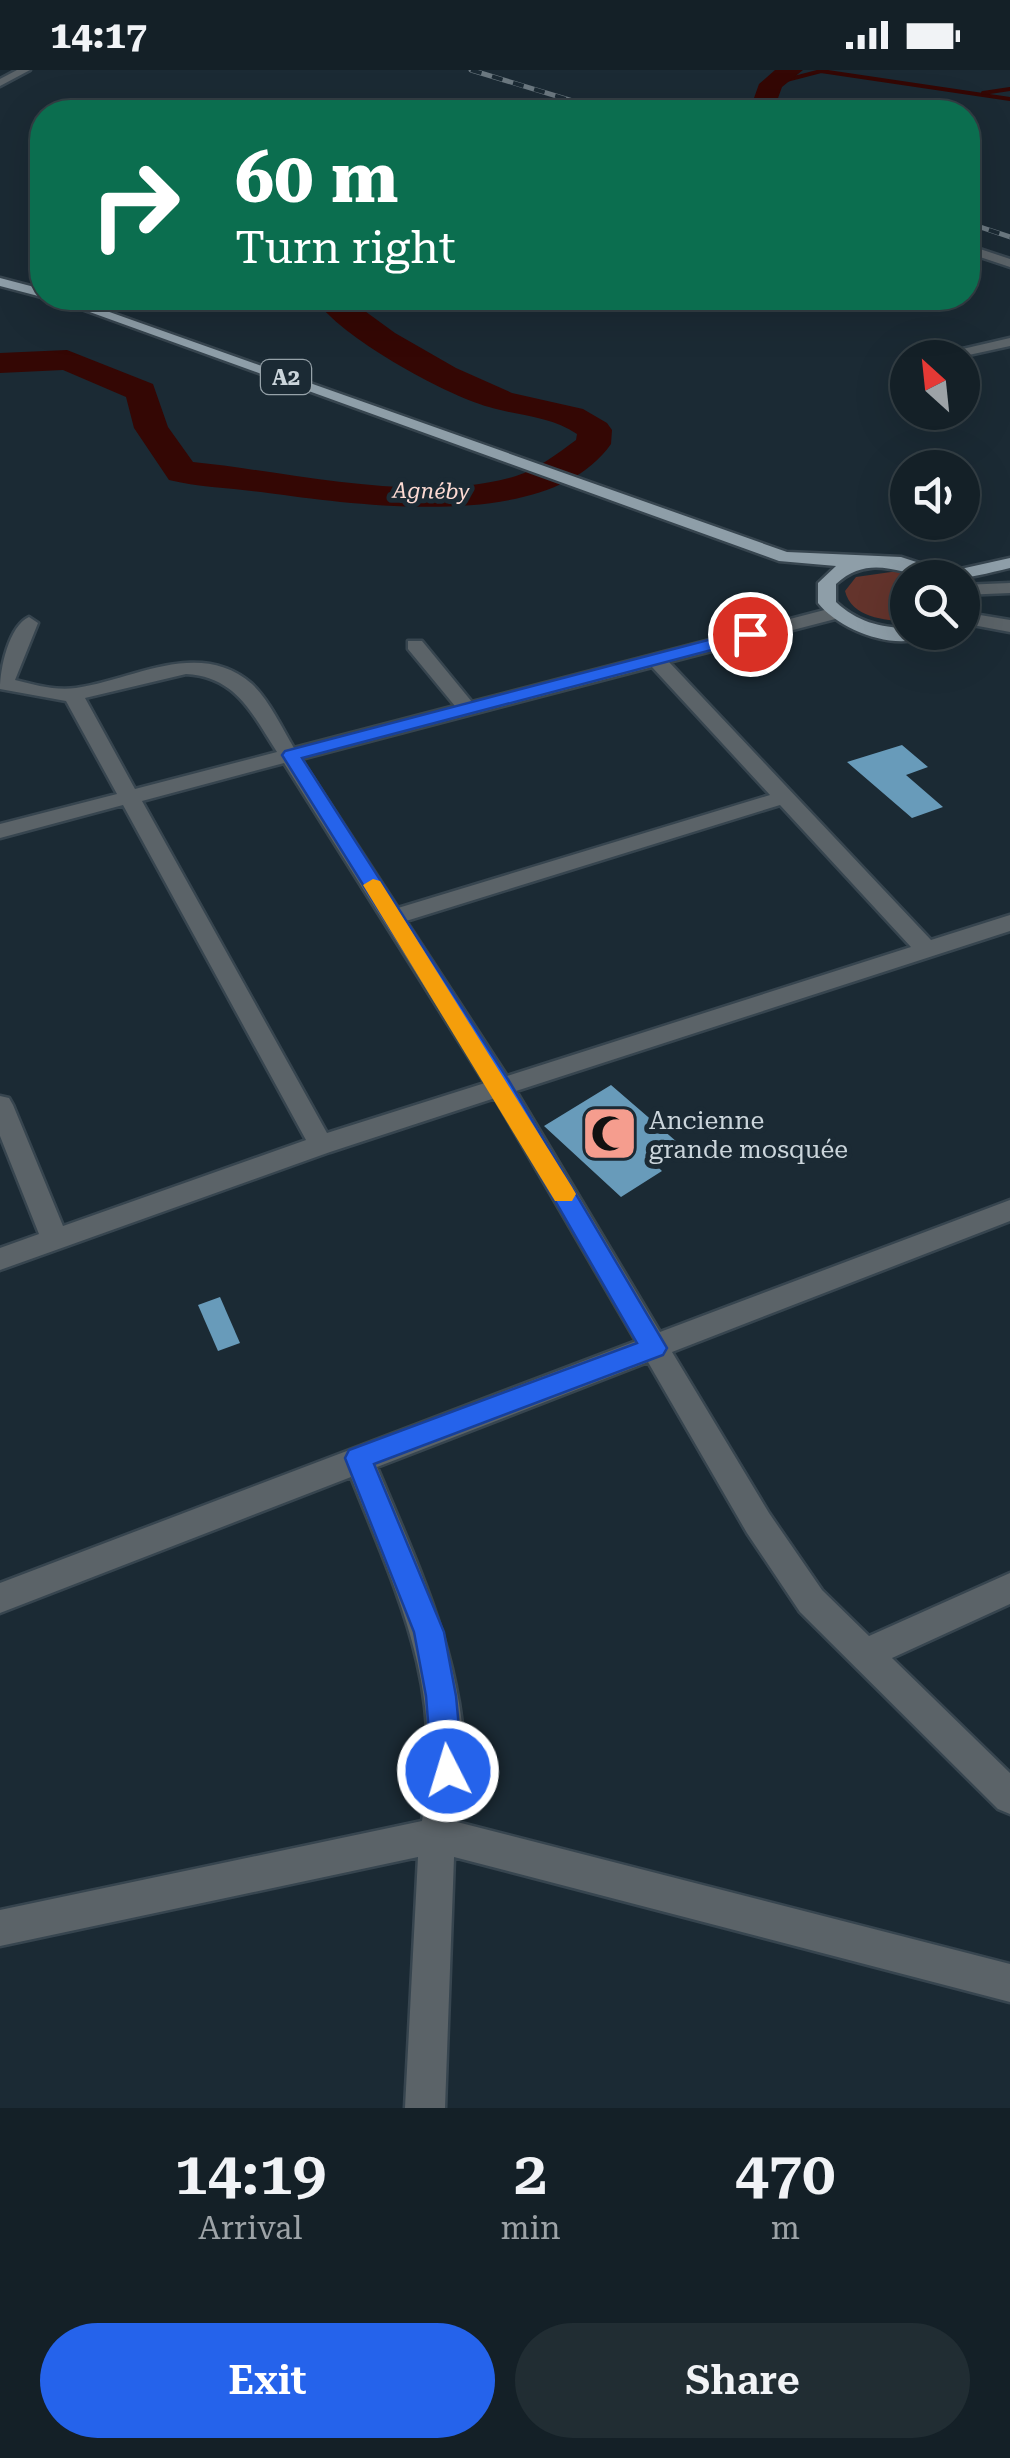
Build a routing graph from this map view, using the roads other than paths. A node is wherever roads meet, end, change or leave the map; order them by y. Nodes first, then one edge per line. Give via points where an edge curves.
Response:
1 (25, 70) edge
2 (0, 83) edge
3 (980, 253) edge
4 (1010, 262) edge
5 (0, 282) edge
6 (30, 290) edge
7 (92, 310) edge
8 (1010, 342) edge
9 (980, 348) edge
10 (785, 557) junction
11 (890, 562) edge
12 (860, 563) junction
13 (1010, 563) edge
14 (980, 570) edge
15 (1010, 588) edge
16 (980, 591) edge
17 (824, 592) junction
18 (836, 613) junction
19 (980, 618) edge
20 (30, 624) dead end
21 (1010, 626) edge
22 (890, 631) edge
23 (415, 644) dead end
24 (655, 659) junction
25 (2, 683) edge
26 (73, 696) junction
27 (467, 709) junction
28 (291, 755) junction
29 (132, 796) junction
30 (784, 796) junction
31 (0, 831) edge
32 (394, 917) junction
33 (1010, 923) edge
34 (926, 950) junction
35 (501, 1087) junction
36 (0, 1105) edge
37 (320, 1145) junction
38 (1010, 1210) edge
39 (55, 1240) junction
40 (0, 1259) edge
41 (654, 1348) junction
42 (358, 1458) junction
43 (1010, 1588) edge
44 (0, 1598) edge
45 (862, 1655) junction
46 (1010, 1797) edge
47 (437, 1835) junction
48 (0, 1928) edge
49 (1010, 1983) edge
50 (425, 2108) edge

1 - 2 street
3 - 4 street
5 - 6 main road
7 - 10 main road, A2
8 - 9 street
10 - 12 main road, A2
10 - 17 main road, A2
11 - 12 main road
12 - 17 main road via 834,574
13 - 14 main road
15 - 16 street
17 - 18 main road
18 - 22 main road via 869,630
18 - 24 street
19 - 21 street
20 - 25 street
23 - 27 street
24 - 27 street
24 - 30 street
25 - 26 street
26 - 28 street via 211,667 247,690
26 - 29 street
27 - 28 street
28 - 29 street
28 - 32 street
29 - 31 street
29 - 37 street
30 - 32 street
30 - 34 street
32 - 35 street
33 - 34 street
34 - 35 street
35 - 37 street
35 - 41 street
36 - 39 street
37 - 39 street
38 - 41 street
39 - 40 street
41 - 42 street
41 - 45 street via 800,1586
42 - 44 street
42 - 47 street via 429,1632 448,1771
43 - 45 street
45 - 46 street
47 - 48 street
47 - 49 street
47 - 50 street

